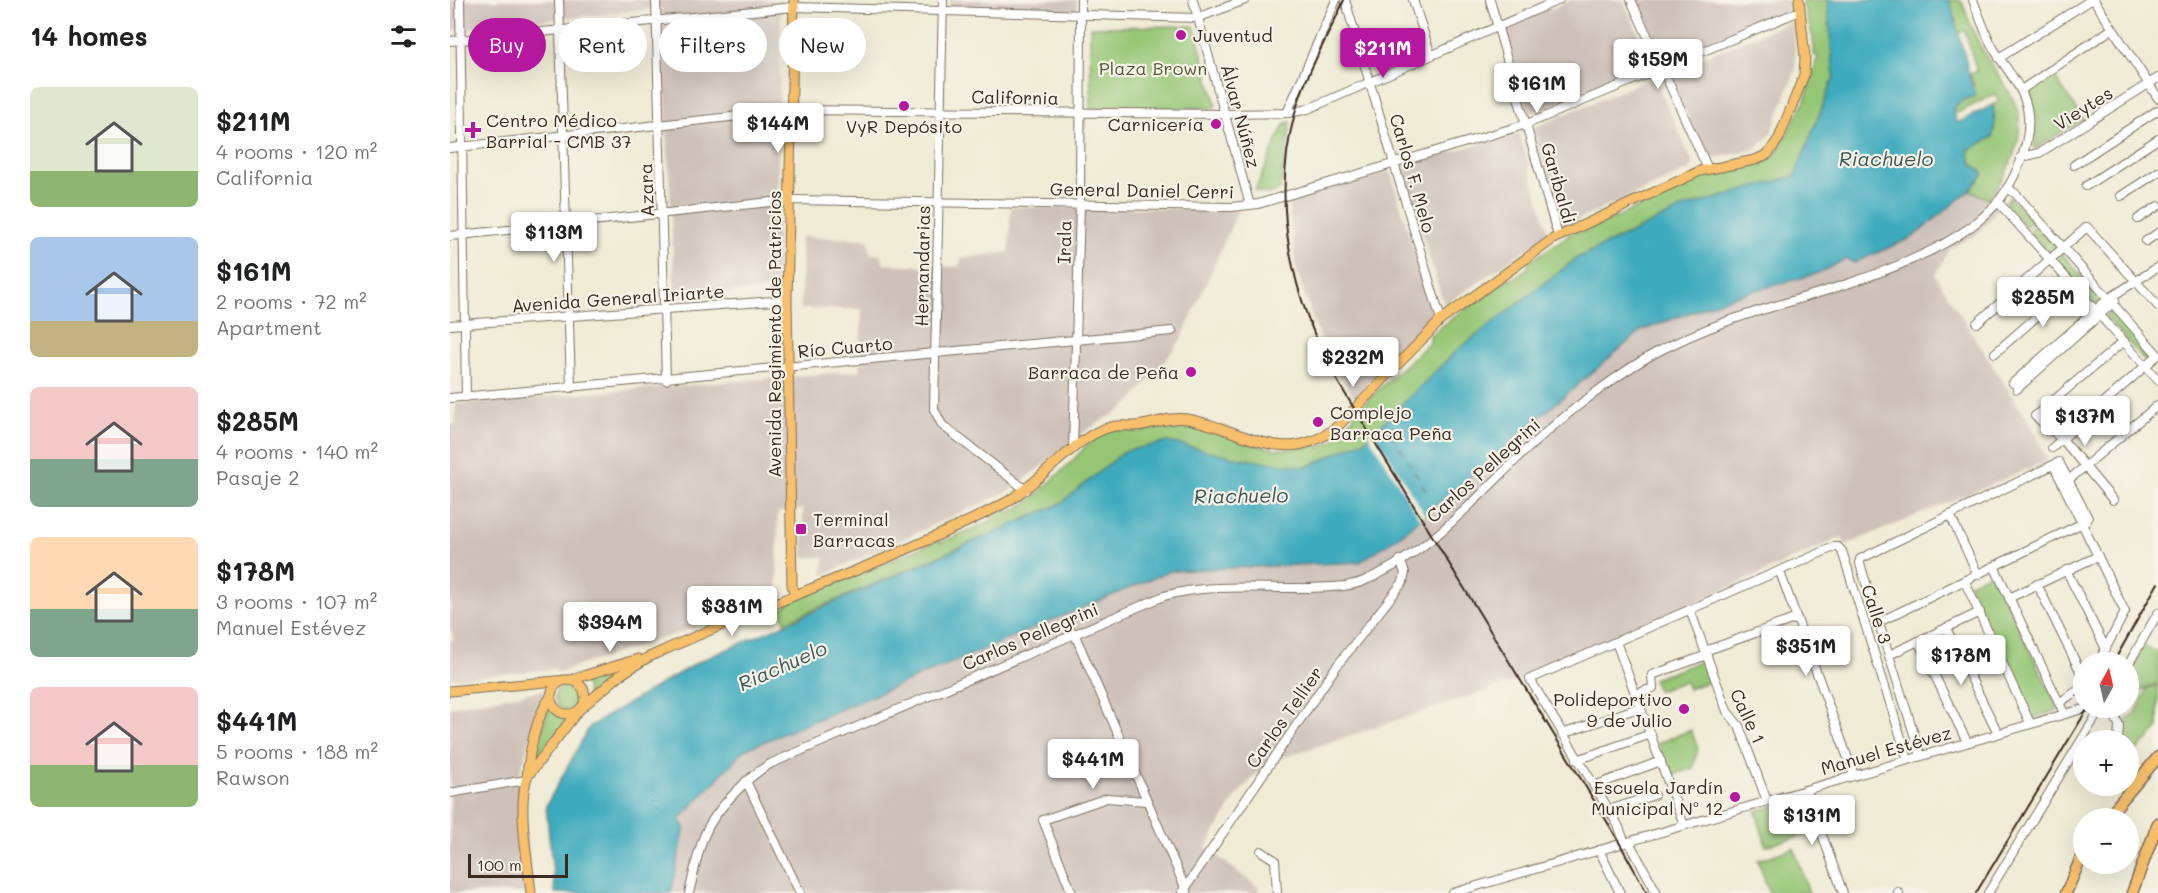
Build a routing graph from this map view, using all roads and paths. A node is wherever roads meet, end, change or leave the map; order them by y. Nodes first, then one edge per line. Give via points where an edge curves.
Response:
1 (460, 0) edge
2 (559, 0) edge
3 (656, 0) edge
4 (943, 0) edge
5 (1081, 0) edge
6 (1192, 0) edge
7 (1245, 0) edge
8 (1336, 0) edge
9 (1346, 0) edge
10 (1413, 0) edge
11 (1490, 0) edge
12 (1559, 0) edge
13 (1631, 0) edge
14 (1799, 0) edge
15 (1973, 0) edge
16 (2093, 0) edge
17 (794, 3) edge
18 (943, 10) junction
19 (1800, 11) junction
20 (1081, 15) junction
21 (560, 18) edge
22 (1197, 18) junction
23 (657, 20) junction
24 (647, 21) edge
25 (1498, 26) junction
26 (2112, 29) junction
27 (558, 30) edge
28 (461, 40) junction
29 (450, 41) edge
30 (1431, 55) junction
31 (1999, 58) junction
32 (1662, 68) junction
33 (561, 72) edge
34 (2158, 78) edge
35 (1370, 81) junction
36 (2148, 84) junction
37 (2021, 90) junction
38 (2158, 98) edge
39 (793, 110) junction
40 (2158, 110) edge
41 (940, 111) junction
42 (1081, 113) junction
43 (1287, 113) junction
44 (1226, 114) junction
45 (1527, 124) junction
46 (659, 125) junction
47 (563, 137) junction
48 (2158, 139) edge
49 (462, 147) junction
50 (450, 148) edge
51 (2021, 157) junction
52 (1395, 164) junction
53 (2074, 165) dead end
54 (1708, 169) junction
55 (2158, 172) edge
56 (2086, 186) dead end
57 (2007, 188) junction
58 (2121, 196) dead end
59 (790, 200) junction
60 (939, 201) junction
61 (1998, 202) junction
62 (1080, 204) junction
63 (1250, 205) junction
64 (2158, 206) edge
65 (662, 214) junction
66 (2038, 219) junction
67 (2138, 219) dead end
68 (566, 225) junction
69 (2026, 230) junction
70 (2158, 233) edge
71 (464, 234) junction
72 (450, 236) edge
73 (1558, 236) junction
74 (2146, 241) dead end
75 (2063, 249) junction
76 (2052, 259) junction
77 (2158, 267) edge
78 (2136, 281) junction
79 (2074, 284) junction
80 (787, 300) junction
81 (2110, 302) junction
82 (2158, 306) edge
83 (664, 309) junction
84 (2099, 313) junction
85 (567, 316) junction
86 (1441, 320) junction
87 (1977, 323) dead end
88 (465, 324) junction
89 (450, 325) edge
90 (1172, 331) dead end
91 (1077, 338) junction
92 (2124, 341) junction
93 (936, 353) junction
94 (1995, 353) dead end
95 (2158, 355) edge
96 (2145, 366) junction
97 (788, 367) junction
98 (666, 380) junction
99 (2158, 380) edge
100 (2015, 386) dead end
101 (571, 388) junction
102 (466, 397) junction
103 (450, 398) edge
104 (2158, 405) edge
105 (2063, 440) junction
106 (2052, 448) dead end
107 (1073, 449) junction
108 (2084, 467) junction
109 (2066, 482) junction
110 (1026, 490) junction
111 (2112, 500) dead end
112 (1950, 515) junction
113 (2082, 524) junction
114 (2098, 556) junction
115 (1400, 560) junction
116 (1995, 568) junction
117 (2066, 570) junction
118 (1780, 572) junction
119 (1978, 575) junction
120 (1965, 582) junction
121 (2037, 584) junction
122 (795, 596) junction
123 (2008, 598) junction
124 (1690, 610) junction
125 (1980, 612) junction
126 (2158, 612) edge
127 (1797, 618) junction
128 (1879, 622) junction
129 (1946, 628) junction
130 (1074, 633) junction
131 (1918, 641) junction
132 (1616, 642) junction
133 (2106, 649) junction
134 (658, 652) junction
135 (2104, 652) edge
136 (2135, 652) edge
137 (1706, 653) junction
138 (1889, 655) junction
139 (2073, 657) edge
140 (568, 680) junction
141 (533, 682) junction
142 (450, 691) edge
143 (2073, 693) edge
144 (1636, 694) junction
145 (551, 695) junction
146 (2059, 703) junction
147 (1641, 707) junction
148 (579, 709) junction
149 (2073, 711) edge
150 (2064, 713) junction
151 (2095, 718) edge
152 (2030, 723) junction
153 (1998, 733) junction
154 (1562, 734) junction
155 (1651, 734) junction
156 (1967, 742) junction
157 (1921, 756) junction
158 (2158, 757) edge
159 (1578, 759) junction
160 (1908, 760) junction
161 (1661, 761) junction
162 (1854, 775) junction
163 (527, 778) junction
164 (746, 781) junction
165 (1594, 786) junction
166 (1806, 790) junction
167 (450, 793) edge
168 (1654, 795) dead end
169 (1146, 801) junction
170 (1767, 801) junction
171 (2115, 808) edge
172 (1609, 810) junction
173 (2158, 823) edge
174 (1684, 825) junction
175 (1627, 842) junction
176 (1599, 850) junction
177 (1261, 851) dead end
178 (2074, 874) edge
179 (1185, 891) edge
180 (531, 893) edge
181 (690, 893) edge
182 (800, 893) edge
183 (1072, 893) edge
184 (1277, 893) edge
185 (1453, 893) edge
186 (1620, 893) edge
187 (1657, 893) edge
188 (1843, 893) edge
189 (1988, 893) edge
190 (2066, 893) edge
191 (2132, 893) edge

1 - 28 street
2 - 21 street
3 - 23 street, Azara
4 - 18 street, Hernandarias
5 - 20 street, Irala
6 - 22 street, Álvar Núñez
7 - 22 street
8 - 43 street
9 - 35 street, Carlos F. Melo
10 - 30 street
11 - 25 street, Garibaldi
12 - 25 street, California
13 - 32 street
14 - 19 main road
15 - 31 street, Carlos Pellegrini
16 - 26 street
16 - 31 street
17 - 18 street
17 - 23 street
17 - 39 main road, Avenida Regimiento de Patricios
18 - 20 street
18 - 41 street, Hernandarias
19 - 32 street, General Daniel Cerri
19 - 54 main road via 1804,75 1779,138 1770,152 1760,158
20 - 22 street
20 - 42 street, Irala
22 - 44 street, Álvar Núñez
23 - 24 street
23 - 46 street, Azara
25 - 30 street, California
25 - 45 street, Garibaldi
26 - 36 street
26 - 37 street
27 - 28 street
28 - 29 street
28 - 49 street
30 - 35 street, California
31 - 37 street, Carlos Pellegrini
32 - 45 street, General Daniel Cerri
32 - 54 street
33 - 47 street
34 - 36 street, Vieytes
35 - 43 street, California via 1308,109
35 - 52 street, Carlos F. Melo
36 - 38 street
36 - 51 street, Vieytes via 2040,153
37 - 51 street, Carlos Pellegrini via 2029,123
39 - 41 street, California
39 - 46 street, California
39 - 59 main road, Avenida Regimiento de Patricios
40 - 53 street
41 - 42 street, California
41 - 60 street, Hernandarias
42 - 44 street, California
42 - 62 street, Irala
43 - 44 street, California
44 - 63 street, Álvar Núñez
45 - 52 street, General Daniel Cerri
45 - 73 street, Garibaldi
46 - 47 street, California
46 - 65 street, Azara
47 - 49 street, California
47 - 68 street
48 - 56 street
49 - 50 street, California
49 - 71 street
51 - 57 street, Carlos Pellegrini
52 - 63 street, General Daniel Cerri
52 - 86 street, Carlos F. Melo
54 - 73 main road
55 - 58 street
57 - 61 street, Carlos Pellegrini
57 - 66 street
59 - 60 street, General Daniel Cerri
59 - 65 street, General Daniel Cerri
59 - 80 main road, Avenida Regimiento de Patricios
60 - 62 street, General Daniel Cerri
60 - 93 street, Hernandarias
61 - 69 street
61 - 115 street, Carlos Pellegrini via 1955,238 1887,269 1749,314 1657,352 1548,431 1477,501
62 - 63 street, General Daniel Cerri
62 - 91 street, Irala
64 - 67 street
65 - 68 street, General Daniel Cerri
65 - 83 street, Azara
66 - 69 street
66 - 75 street
68 - 71 street, General Daniel Cerri
68 - 85 street
69 - 76 street
70 - 74 street
71 - 72 street, General Daniel Cerri
71 - 88 street
73 - 86 main road
75 - 76 street
75 - 78 street via 2087,227
75 - 81 street
76 - 79 street
76 - 87 street
77 - 78 street
78 - 81 street
78 - 82 street
79 - 84 street
79 - 94 street
80 - 83 street, Avenida General Iriarte
80 - 97 main road, Avenida Regimiento de Patricios
81 - 84 street
81 - 95 street
83 - 85 street, Avenida General Iriarte
83 - 98 street, Azara
84 - 92 street
84 - 100 street
85 - 88 street, Avenida General Iriarte
85 - 101 street
86 - 107 main road via 1340,424 1309,443 1273,446 1180,418 1107,428
88 - 89 street, Avenida General Iriarte
88 - 102 street
90 - 91 street, Río Cuarto
91 - 93 street, Río Cuarto
91 - 107 street, Irala
92 - 96 street
92 - 105 street via 2035,416
93 - 97 street, Río Cuarto
93 - 110 street, Hernandarias via 937,419
95 - 96 street
96 - 99 street
96 - 105 street
97 - 98 street, Río Cuarto
97 - 122 main road, Avenida Regimiento de Patricios
98 - 101 street, Río Cuarto
101 - 102 street, Río Cuarto
102 - 103 street, Río Cuarto
104 - 108 street
105 - 106 street
105 - 108 street
107 - 110 main road
108 - 109 street
108 - 111 street
109 - 112 street via 2054,466
109 - 113 street via 2088,519
110 - 122 main road via 945,532
112 - 119 street
112 - 128 street via 1860,559
113 - 114 street
113 - 116 street
114 - 117 street
114 - 133 street via 2125,612
115 - 130 street, Carlos Pellegrini via 1371,579 1354,584 1218,588 1172,594
115 - 179 street, Carlos Tellier via 1405,573 1402,582 1336,668
116 - 119 street
116 - 123 street
117 - 121 street
117 - 133 street
118 - 124 street
118 - 127 street
118 - 160 street, Calle 3 via 1838,547
119 - 120 street
120 - 125 street
120 - 128 street
121 - 123 street
121 - 139 street
122 - 134 main road
123 - 146 street
124 - 132 street
124 - 137 street, Calle 1
125 - 129 street
125 - 152 street
126 - 136 street
127 - 137 street
127 - 162 street
128 - 138 street
129 - 131 street
129 - 153 street
130 - 164 street, Carlos Pellegrini via 784,757
130 - 169 street
131 - 138 street
131 - 156 street
132 - 144 street
132 - 154 street via 1530,680
133 - 135 street
134 - 140 main road
134 - 148 main road via 625,671
137 - 144 street via 1652,675 1653,688
137 - 170 street, Calle 1
138 - 157 street
140 - 141 main road
140 - 145 main road via 556,685
140 - 148 main road via 580,684 584,691
141 - 142 main road
141 - 145 main road via 547,688
143 - 146 street
144 - 147 street
145 - 148 main road via 561,712 570,714
145 - 163 main road via 543,710
146 - 150 street
147 - 154 street
147 - 155 street
148 - 163 main road
149 - 150 street, Manuel Estévez
150 - 152 street, Manuel Estévez
151 - 189 street
152 - 153 street, Manuel Estévez
153 - 156 street, Manuel Estévez
154 - 159 street
155 - 159 street
155 - 161 street
156 - 157 street, Manuel Estévez
157 - 160 street, Manuel Estévez
158 - 171 highway
159 - 165 street
160 - 162 street, Manuel Estévez
161 - 165 street
161 - 174 street
162 - 166 street, Manuel Estévez
163 - 167 street
163 - 180 main road via 524,812
164 - 181 street, Carlos Pellegrini via 707,830
164 - 182 street
165 - 172 street
166 - 170 street, Manuel Estévez
166 - 188 street
168 - 172 street
169 - 179 street
169 - 183 street via 1107,798 1043,820
170 - 174 street, Manuel Estévez
172 - 175 street
173 - 191 highway
174 - 175 street, Manuel Estévez
175 - 176 street, Manuel Estévez
175 - 187 street
176 - 185 street, Manuel Estévez
176 - 186 street
177 - 184 street via 1275,860
178 - 190 highway

